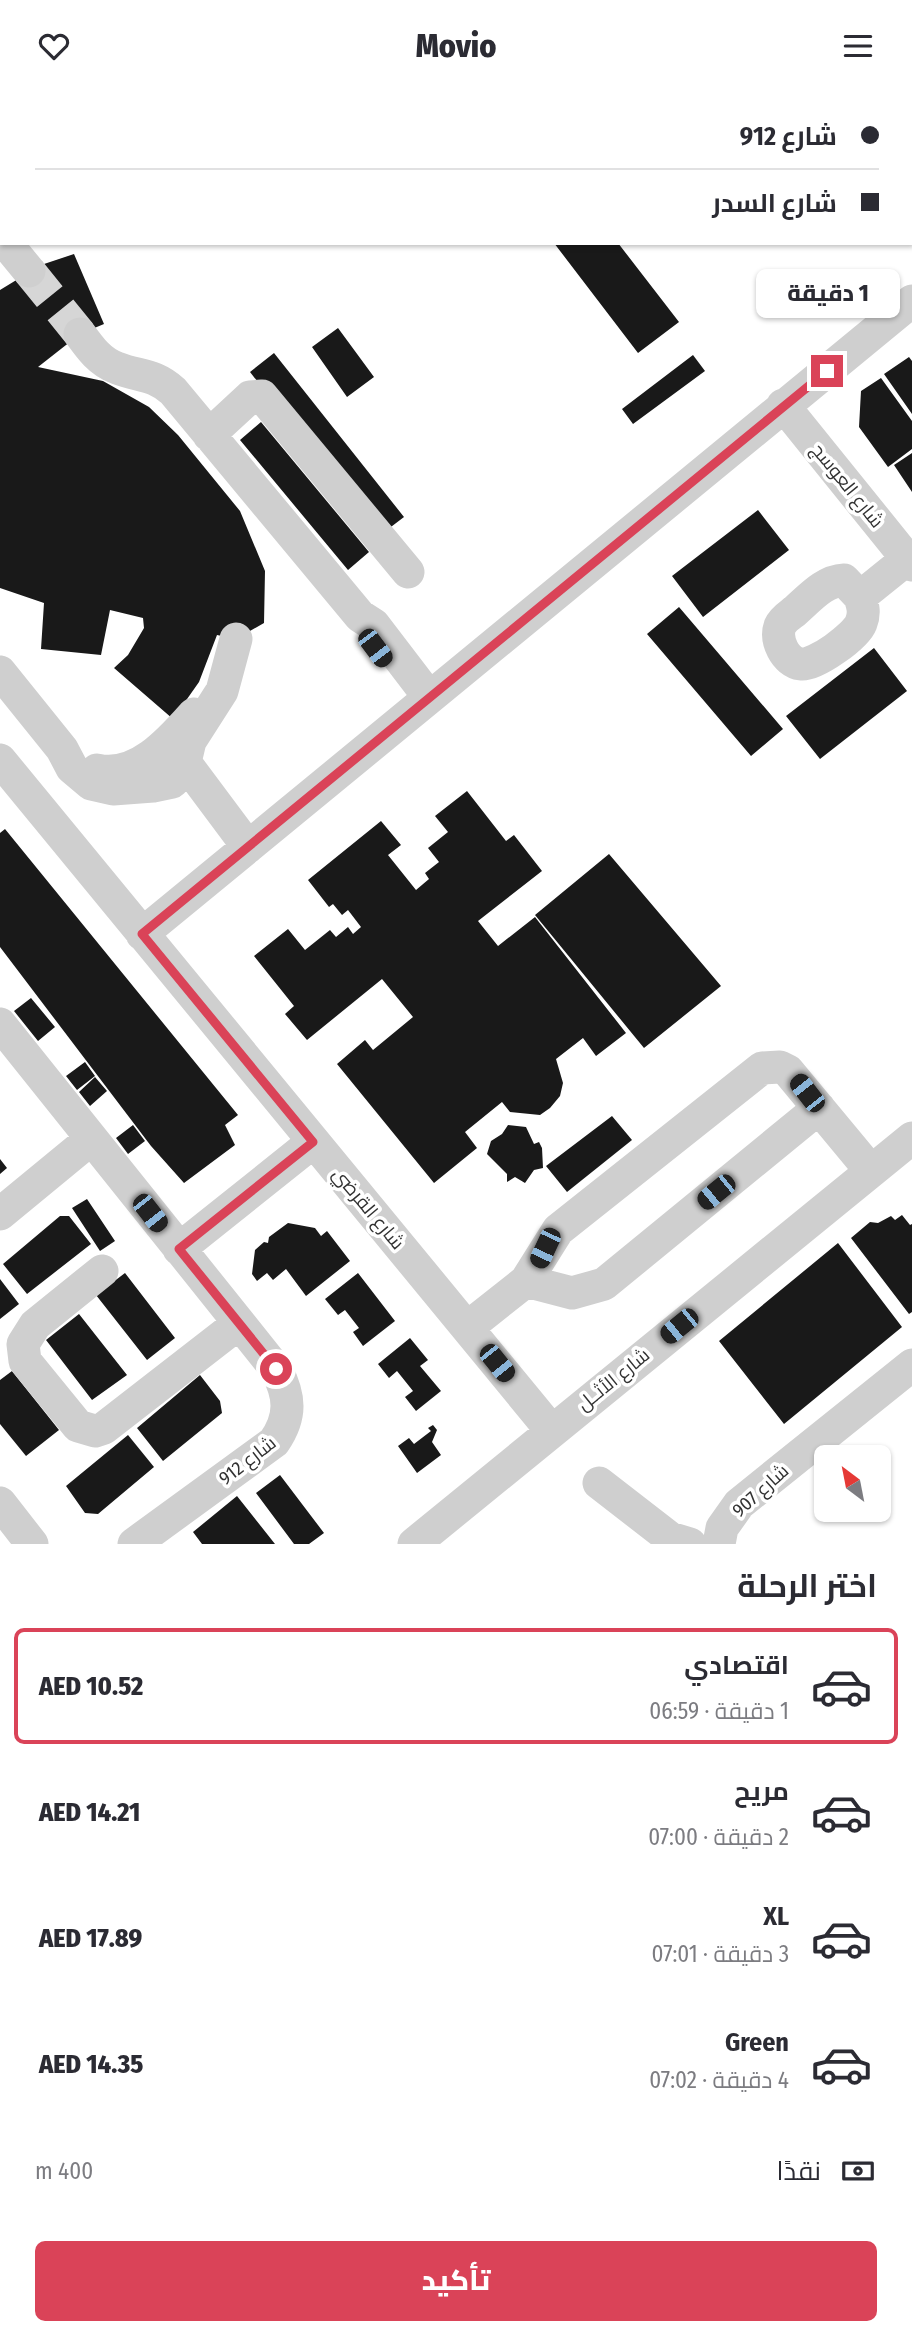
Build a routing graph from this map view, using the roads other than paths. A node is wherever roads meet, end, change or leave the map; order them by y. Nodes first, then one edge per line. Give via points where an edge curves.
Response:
1 (8, 245) edge
2 (29, 271) tunnel mouth
3 (912, 301) edge
4 (80, 334) tunnel mouth
5 (783, 405) junction
6 (209, 435) junction
7 (909, 562) edge
8 (408, 572) dead end
9 (860, 597) dead end
10 (232, 638) dead end
11 (0, 672) edge
12 (424, 701) junction
13 (175, 763) junction
14 (2, 767) edge
15 (240, 853) junction
16 (142, 934) junction
17 (0, 1024) edge
18 (820, 1108) junction
19 (912, 1137) edge
20 (91, 1139) junction
21 (313, 1142) junction
22 (871, 1171) junction
23 (0, 1214) edge
24 (179, 1249) junction
25 (102, 1271) dead end
26 (526, 1281) junction
27 (238, 1324) junction
28 (468, 1327) junction
29 (908, 1376) edge
30 (551, 1430) junction
31 (599, 1483) dead end
32 (0, 1503) edge
33 (32, 1544) edge
34 (134, 1544) edge
35 (414, 1544) edge
36 (690, 1544) edge
37 (719, 1544) edge

1 - 2 street
3 - 5 street
4 - 6 street via 105,362 165,384
5 - 7 street, شارع العوسج
5 - 12 street
6 - 8 street via 250,397 262,396
6 - 12 street via 360,616 374,625
7 - 9 street
10 - 13 street via 222,691
11 - 13 street via 72,768 91,783 153,786
12 - 15 street
13 - 15 street
14 - 16 street, شارع القرضي
15 - 16 street
16 - 21 street, شارع القرضي
17 - 20 street, شارع 912
18 - 22 street
18 - 26 street via 604,1285 572,1293
18 - 26 street via 788,1071 771,1066 754,1072 558,1230
19 - 22 street, شارع الأثــل
20 - 23 street
20 - 24 street, شارع 912
21 - 24 street
21 - 28 street, شارع القرضي
22 - 30 street, شارع الأثــل
24 - 27 street, شارع 912
25 - 27 street via 34,1325 23,1344 25,1361 86,1430 104,1429
26 - 28 street
27 - 34 street, شارع 912 via 287,1389 285,1427 274,1442
28 - 30 street, شارع القرضي
29 - 37 street, شارع 907 via 739,1504 722,1528
30 - 35 street, شارع الأثــل
31 - 36 street via 670,1538
32 - 33 street

